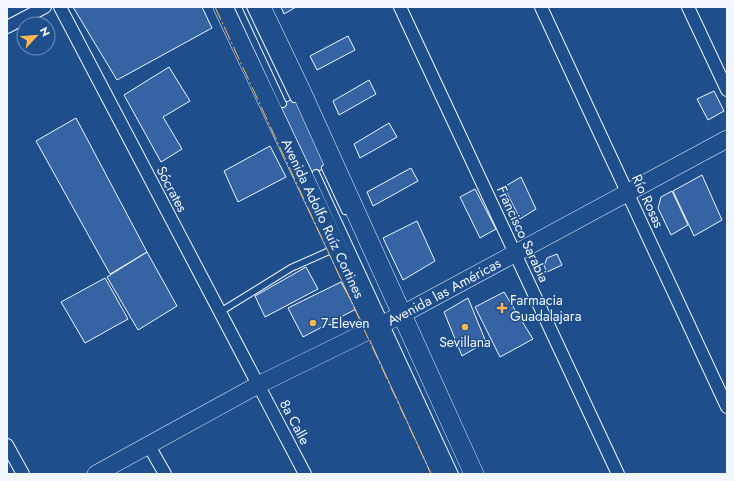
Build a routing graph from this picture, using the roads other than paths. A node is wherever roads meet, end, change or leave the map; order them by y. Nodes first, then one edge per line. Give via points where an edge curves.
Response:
1 (45, 7) edge
2 (60, 7) edge
3 (223, 7) edge
4 (238, 7) edge
5 (250, 7) edge
6 (260, 7) edge
7 (400, 7) edge
8 (541, 7) edge
9 (688, 7) edge
10 (7, 27) edge
11 (727, 90) edge
12 (294, 99) dead end
13 (283, 104) dead end
14 (727, 139) edge
15 (325, 168) dead end
16 (316, 173) dead end
17 (627, 193) junction
18 (348, 218) dead end
19 (337, 247) junction
20 (516, 253) junction
21 (220, 312) junction
22 (391, 320) junction
23 (258, 385) junction
24 (727, 407) edge
25 (7, 445) edge
26 (149, 446) junction
27 (460, 460) dead end
28 (23, 474) edge
29 (96, 474) edge
30 (164, 474) edge
31 (305, 474) edge
32 (442, 474) edge
33 (455, 474) edge
34 (466, 474) edge
35 (474, 474) edge
36 (618, 474) edge

1 - 10 street
2 - 21 street, Sócrates
3 - 19 main road, Avenida Adolfo Ruíz Cortines
4 - 13 lane
5 - 12 lane
6 - 22 main road, Avenida Adolfo Ruíz Cortines via 302,93
7 - 20 street, Francisco Sarabia
8 - 17 street, Río Rosas
9 - 11 street
14 - 17 main road, Avenida las Américas
15 - 18 lane
16 - 22 lane
17 - 20 main road, Avenida las Américas
17 - 24 street, Río Rosas
19 - 21 lane via 291,268
19 - 22 main road, Avenida Adolfo Ruíz Cortines
20 - 22 main road, Avenida las Américas
20 - 36 street, Francisco Sarabia
21 - 23 street, Sócrates
22 - 23 main road, Avenida las Américas
22 - 32 main road, Avenida Adolfo Ruíz Cortines
22 - 33 lane
22 - 35 main road, Avenida Adolfo Ruíz Cortines
23 - 26 main road, Avenida las Américas
23 - 31 street, 8a Calle
25 - 28 street
26 - 29 main road, Avenida las Américas
26 - 30 street
27 - 34 lane

